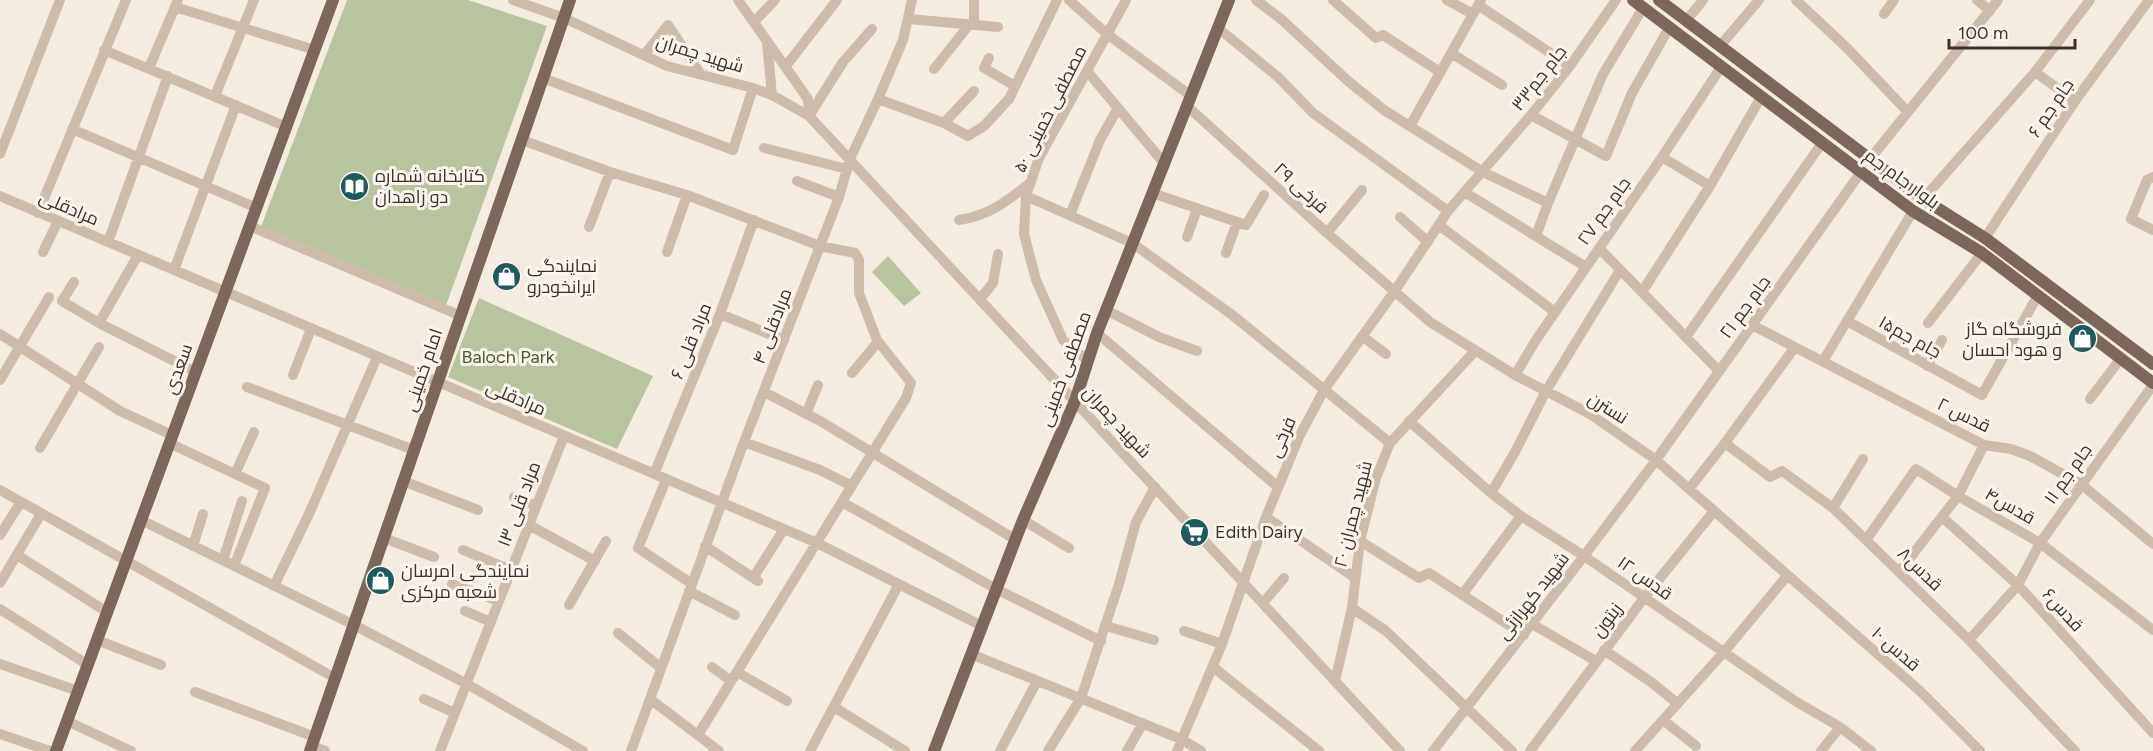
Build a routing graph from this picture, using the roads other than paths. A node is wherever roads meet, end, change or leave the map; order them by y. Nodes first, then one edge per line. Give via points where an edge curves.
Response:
1 (60, 0) edge
2 (126, 0) edge
3 (254, 0) edge
4 (333, 0) edge
5 (513, 0) edge
6 (570, 0) edge
7 (738, 0) edge
8 (776, 0) edge
9 (837, 0) edge
10 (912, 0) edge
11 (974, 0) edge
12 (1057, 0) edge
13 (1069, 0) edge
14 (1126, 0) edge
15 (1229, 0) edge
16 (1256, 0) edge
17 (1333, 0) edge
18 (1447, 0) edge
19 (1616, 0) edge
20 (1633, 0) edge
21 (1659, 0) edge
22 (1703, 0) edge
23 (1759, 0) edge
24 (1796, 0) edge
25 (1894, 0) edge
26 (1977, 0) edge
27 (1998, 0) edge
28 (2090, 0) edge
29 (2149, 0) edge
30 (177, 4) edge
31 (1477, 6) edge
32 (1643, 8) junction
33 (1990, 11) junction
34 (1884, 14) dead end
35 (564, 18) junction
36 (909, 19) junction
37 (1686, 21) junction
38 (754, 22) junction
39 (971, 25) junction
40 (242, 27) junction
41 (998, 27) dead end
42 (1218, 27) junction
43 (1669, 28) junction
44 (872, 29) dead end
45 (1107, 34) junction
46 (767, 42) junction
47 (1720, 46) junction
48 (104, 50) junction
49 (315, 50) junction
50 (1451, 53) junction
51 (644, 55) junction
52 (989, 58) dead end
53 (786, 66) junction
54 (1570, 66) junction
55 (1721, 67) junction
56 (149, 68) junction
57 (934, 69) dead end
58 (1087, 71) junction
59 (1440, 72) junction
60 (2035, 72) junction
61 (700, 73) junction
62 (168, 76) junction
63 (543, 78) junction
64 (1502, 85) dead end
65 (1015, 86) junction
66 (753, 88) junction
67 (974, 91) dead end
68 (772, 95) junction
69 (215, 96) junction
70 (1761, 97) junction
71 (878, 99) junction
72 (1189, 101) junction
73 (2075, 101) junction
74 (236, 105) junction
75 (1118, 108) junction
76 (1907, 111) junction
77 (1531, 115) junction
78 (809, 116) junction
79 (944, 123) junction
80 (1410, 126) junction
81 (287, 127) junction
82 (72, 129) junction
83 (522, 140) junction
84 (1575, 140) junction
85 (1822, 143) junction
86 (764, 148) dead end
87 (0, 154) edge
88 (138, 157) junction
89 (1662, 158) junction
90 (1870, 159) junction
91 (1164, 163) junction
92 (848, 164) junction
93 (610, 172) junction
94 (1483, 172) junction
95 (1861, 172) junction
96 (2153, 177) edge
97 (797, 181) dead end
98 (1031, 183) junction
99 (206, 186) junction
100 (1710, 186) junction
101 (1362, 190) dead end
102 (1152, 193) junction
103 (1466, 193) junction
104 (687, 195) junction
105 (1264, 195) dead end
106 (0, 196) edge
107 (1026, 196) junction
108 (839, 197) junction
109 (1923, 199) junction
110 (1548, 203) junction
111 (257, 208) junction
112 (1197, 209) junction
113 (1448, 211) junction
114 (1913, 212) junction
115 (38, 213) junction
116 (1070, 215) junction
117 (1400, 217) dead end
118 (754, 220) junction
119 (959, 220) dead end
120 (58, 221) junction
121 (1237, 222) junction
122 (250, 226) junction
123 (589, 226) dead end
124 (1440, 226) junction
125 (2153, 230) edge
126 (1327, 233) junction
127 (1187, 237) dead end
128 (1536, 237) junction
129 (1985, 238) junction
130 (108, 242) junction
131 (1428, 242) junction
132 (1132, 243) junction
133 (820, 246) junction
134 (1599, 248) junction
135 (43, 252) dead end
136 (667, 252) dead end
137 (1226, 253) dead end
138 (1982, 253) junction
139 (999, 254) dead end
140 (138, 255) junction
141 (1586, 267) junction
142 (174, 270) junction
143 (1620, 270) junction
144 (74, 282) dead end
145 (225, 292) junction
146 (1394, 292) junction
147 (1642, 292) junction
148 (2038, 295) junction
149 (49, 297) dead end
150 (980, 299) junction
151 (1106, 310) junction
152 (1555, 312) junction
153 (720, 314) junction
154 (461, 316) junction
155 (1847, 321) junction
156 (99, 323) junction
157 (1928, 323) dead end
158 (1752, 325) junction
159 (311, 329) junction
160 (1097, 333) junction
161 (0, 334) edge
162 (1362, 336) junction
163 (1686, 337) junction
164 (784, 340) junction
165 (1942, 340) dead end
166 (879, 342) junction
167 (19, 346) junction
168 (99, 347) dead end
169 (1795, 347) junction
170 (1197, 351) dead end
171 (1475, 351) junction
172 (1386, 354) dead end
173 (377, 357) junction
174 (2121, 358) junction
175 (1087, 360) junction
176 (1823, 362) junction
177 (2153, 364) edge
178 (1927, 366) junction
179 (1719, 371) junction
180 (196, 372) junction
181 (852, 372) dead end
182 (293, 375) dead end
183 (1515, 375) junction
184 (0, 380) edge
185 (438, 383) junction
186 (2153, 384) edge
187 (77, 385) junction
188 (818, 385) dead end
189 (247, 387) dead end
190 (1324, 390) junction
191 (1546, 391) junction
192 (764, 392) junction
193 (2090, 399) dead end
194 (1075, 401) junction
195 (806, 414) junction
196 (1409, 421) junction
197 (348, 425) junction
198 (254, 432) dead end
199 (564, 436) junction
200 (171, 439) junction
201 (744, 442) junction
202 (1390, 443) junction
203 (1725, 443) junction
204 (1984, 445) junction
205 (40, 448) dead end
206 (414, 450) junction
207 (872, 454) junction
208 (1863, 459) dead end
209 (1656, 460) junction
210 (235, 474) junction
211 (654, 474) junction
212 (666, 480) junction
213 (403, 481) junction
214 (2081, 484) junction
215 (852, 486) junction
216 (1278, 487) junction
217 (1155, 488) junction
218 (1689, 489) junction
219 (0, 490) edge
220 (1491, 493) junction
221 (1958, 496) junction
222 (514, 497) dead end
223 (242, 501) dead end
224 (21, 502) junction
225 (842, 502) junction
226 (722, 503) junction
227 (536, 506) junction
228 (1833, 508) junction
229 (478, 510) dead end
230 (1714, 512) junction
231 (41, 514) junction
232 (203, 514) dead end
233 (1521, 516) junction
234 (1266, 517) junction
235 (1942, 517) junction
236 (141, 520) junction
237 (1023, 520) junction
238 (529, 525) junction
239 (784, 529) junction
240 (0, 536) edge
241 (384, 538) junction
242 (1016, 540) junction
243 (1866, 540) junction
244 (606, 541) dead end
245 (1360, 541) junction
246 (817, 543) junction
247 (2040, 543) junction
248 (2153, 544) edge
249 (193, 546) junction
250 (705, 546) junction
251 (1069, 548) dead end
252 (463, 550) dead end
253 (17, 555) junction
254 (434, 556) dead end
255 (1584, 556) junction
256 (223, 560) junction
257 (595, 561) junction
258 (126, 562) junction
259 (234, 566) junction
260 (511, 570) junction
261 (1899, 572) junction
262 (1788, 576) junction
263 (1354, 577) junction
264 (1284, 578) dead end
265 (0, 583) edge
266 (1244, 583) junction
267 (452, 584) dead end
268 (899, 584) junction
269 (2018, 585) junction
270 (274, 586) junction
271 (691, 587) junction
272 (996, 589) junction
273 (1462, 594) junction
274 (1644, 598) junction
275 (499, 601) junction
276 (1263, 603) junction
277 (569, 605) dead end
278 (1352, 608) junction
279 (0, 609) edge
280 (465, 611) dead end
281 (107, 612) junction
282 (735, 615) dead end
283 (491, 622) junction
284 (1532, 624) junction
285 (354, 625) junction
286 (982, 626) junction
287 (1106, 626) junction
288 (2153, 630) edge
289 (1184, 631) dead end
290 (618, 633) dead end
291 (1524, 635) junction
292 (97, 640) junction
293 (1154, 640) dead end
294 (1969, 640) junction
295 (1101, 641) junction
296 (1222, 644) junction
297 (1604, 650) junction
298 (1724, 652) junction
299 (971, 654) junction
300 (1596, 661) junction
301 (88, 664) junction
302 (161, 665) dead end
303 (1, 667) edge
304 (712, 667) dead end
305 (1213, 667) junction
306 (661, 668) junction
307 (734, 676) junction
308 (335, 678) junction
309 (1037, 681) junction
310 (1335, 681) junction
311 (466, 684) junction
312 (78, 691) junction
313 (195, 692) dead end
314 (1081, 698) junction
315 (424, 699) dead end
316 (650, 699) junction
317 (787, 701) dead end
318 (1677, 703) junction
319 (834, 707) junction
320 (1467, 708) junction
321 (455, 713) junction
322 (1663, 720) junction
323 (67, 721) junction
324 (1143, 723) junction
325 (1840, 727) junction
326 (2153, 733) edge
327 (0, 734) edge
328 (698, 735) junction
329 (1181, 739) junction
330 (312, 745) edge
331 (1696, 746) dead end
332 (50, 751) edge
333 (56, 751) edge
334 (131, 751) edge
335 (325, 751) edge
336 (440, 751) edge
337 (583, 751) edge
338 (631, 751) edge
339 (719, 751) edge
340 (810, 751) edge
341 (905, 751) edge
342 (934, 751) edge
343 (1000, 751) edge
344 (1048, 751) edge
345 (1127, 751) edge
346 (1177, 751) edge
347 (1201, 751) edge
348 (1319, 751) edge
349 (1400, 751) edge
350 (1433, 751) edge
351 (1512, 751) edge
352 (1530, 751) edge
353 (1635, 751) edge
354 (1821, 751) edge
355 (1870, 751) edge
356 (1980, 751) edge
357 (2075, 751) edge

1 - 87 street
2 - 48 street
3 - 40 street
4 - 49 main road, سعدی
5 - 35 street, شهید چمران
6 - 35 main road, امام خمینی
7 - 38 street, شهید چمران
8 - 38 street
9 - 53 street
10 - 36 street, مرادقلی ۴
11 - 39 street
12 - 65 street
13 - 45 street, فرخی ۲۹
14 - 45 street, مصطفی خمینی ۵۰
15 - 42 main road, مصطفی خمینی
16 - 80 street via 1348,81
17 - 59 street via 1376,38 1383,35
18 - 31 street
19 - 54 street, جام جم۳۳
20 - 32 main road, بلوار جام جم
21 - 37 main road, بلوار جام جم
22 - 37 street
23 - 47 street
24 - 76 street
25 - 34 street
26 - 33 street
27 - 33 street
28 - 60 street
29 - 73 street, جام جم ۶
30 - 40 street
30 - 56 street
31 - 50 street
31 - 54 street
32 - 43 main road, بلوار جام جم
32 - 84 street via 1603,74
33 - 76 street
35 - 51 street, شهید چمران
35 - 63 main road, امام خمینی
36 - 39 street
36 - 71 street, مرادقلی ۴
37 - 47 main road, بلوار جام جم
38 - 46 street, شهید چمران
39 - 41 street
39 - 57 street
40 - 49 street
40 - 69 street
42 - 72 main road, مصطفی خمینی
42 - 113 street via 1278,77 1313,113
43 - 55 main road, بلوار جام جم
43 - 84 street via 1632,93 1606,156
44 - 78 street via 843,62
45 - 58 street, مصطفی خمینی ۵۰
45 - 72 street, فرخی ۲۹
46 - 53 street, شهید چمران
46 - 68 street
47 - 90 main road, بلوار جام جم
48 - 56 street
48 - 82 street
49 - 81 main road, سعدی
50 - 59 street
50 - 64 street
51 - 61 street, شهید چمران via 667,66
51 - 61 street via 668,25
52 - 65 street via 984,68
53 - 78 street, شهید چمران via 808,99
54 - 77 street, جام جم۳۳
55 - 70 main road, بلوار جام جم
55 - 89 street, جام جم ۲۷
56 - 62 street
58 - 75 street
58 - 98 street, مصطفی خمینی ۵۰ via 1039,158
59 - 80 street
60 - 73 street
60 - 109 street
61 - 66 street, شهید چمران
62 - 69 street
62 - 88 street
63 - 66 street via 733,150
63 - 83 main road, امام خمینی
65 - 79 street via 1009,99 984,126 968,136
66 - 68 street, شهید چمران
67 - 79 street
68 - 78 street, شهید چمران
69 - 74 street
70 - 85 main road, بلوار جام جم
70 - 100 street
71 - 79 street
71 - 92 street, مرادقلی ۴
72 - 91 main road, مصطفی خمینی
72 - 126 street, فرخی ۲۹
73 - 129 street, جام جم ۶
74 - 81 street
74 - 99 street
75 - 91 street
75 - 116 street via 1100,140
76 - 90 street
77 - 84 street
77 - 94 street, جام جم۳۳
78 - 92 street, شهید چمران
80 - 94 street
81 - 111 main road, سعدی
82 - 88 street
82 - 115 street
83 - 93 street
83 - 154 main road, امام خمینی
84 - 110 street
85 - 95 main road, بلوار جام جم
85 - 163 street
86 - 92 street
88 - 99 street
88 - 130 street
89 - 100 street
89 - 134 street, جام جم ۲۷
90 - 95 main road
90 - 109 main road, بلوار جام جم
91 - 102 main road, مصطفی خمینی
92 - 108 street, مرادقلی ۴
92 - 150 street, شهید چمران
93 - 104 street
93 - 123 street
94 - 103 street, فرخی
94 - 110 street
95 - 114 main road, بلوار جام جم
95 - 158 street, جام جم ۲۱
96 - 125 street via 2147,180 2131,219
97 - 108 street
98 - 107 street, مصطفی خمینی ۵۰
98 - 119 street via 1003,204
99 - 111 street
99 - 142 street
100 - 147 street
101 - 126 street
102 - 112 street
102 - 132 main road, مصطفی خمینی
103 - 113 street, فرخی
103 - 128 street
104 - 118 street
104 - 136 street
105 - 121 street via 1246,225
106 - 115 street, مرادقلی
107 - 116 street
107 - 175 street, مصطفی خمینی ۵۰ via 1024,234 1036,280 1063,340
108 - 133 street, مرادقلی ۴
109 - 129 main road, بلوار جام جم
110 - 128 street
111 - 122 main road, سعدی
112 - 121 street
112 - 127 street
113 - 124 street, فرخی
114 - 138 main road, بلوار جام جم
114 - 155 street
115 - 120 street, مرادقلی
116 - 132 street
117 - 131 street
118 - 133 street
118 - 153 street, مراد قلی ۶
120 - 130 street, مرادقلی
120 - 135 street
121 - 137 street
122 - 145 main road, سعدی
122 - 154 street
124 - 131 street, فرخی
124 - 152 street
126 - 146 street, فرخی ۲۹
128 - 141 street
129 - 177 main road, بلوار جام جم
130 - 140 street, مرادقلی
131 - 146 street, فرخی
132 - 151 main road, مصطفی خمینی
132 - 190 street via 1231,314
133 - 164 street, مرادقلی ۴
133 - 166 street via 855,253 859,260 859,293
134 - 141 street, جام جم ۲۷
134 - 143 street
138 - 148 main road, بلوار جام جم
138 - 157 street
139 - 150 street via 993,283
140 - 142 street, مرادقلی
140 - 156 street
141 - 152 street, جام جم ۲۷
142 - 145 street, مرادقلی
143 - 147 street
143 - 191 street
144 - 156 street via 62,301
145 - 159 street, مرادقلی
145 - 180 main road, سعدی
146 - 162 street, فرخی
146 - 171 street, نسترن via 1430,322
147 - 163 street
148 - 174 main road, بلوار جام جم
148 - 178 street, جام جم۱۵ via 1982,395
149 - 167 street
150 - 194 street, شهید چمران
151 - 160 main road, مصطفی خمینی
151 - 170 street
152 - 183 street, جام جم ۲۷
153 - 164 street
153 - 211 street, مراد قلی ۶
154 - 185 main road, امام خمینی
155 - 176 street
155 - 178 street, جام جم۱۵
156 - 180 street
158 - 169 street, قدس ۲
158 - 179 street, جام جم ۲۱
159 - 173 street, مرادقلی
159 - 182 street
160 - 175 main road, مصطفی خمینی
160 - 216 street
161 - 167 street
162 - 172 street
162 - 190 street, فرخی
163 - 179 street
164 - 192 street, مرادقلی ۴
165 - 178 street
166 - 181 street
166 - 207 street via 911,383
167 - 184 street
167 - 187 street
168 - 187 street
169 - 176 street, قدس ۲
169 - 203 street
171 - 183 street, نسترن
171 - 196 street, شهید چمران ۲۰
173 - 185 street, مرادقلی
173 - 197 street
174 - 186 main road, بلوار جام جم
174 - 193 street
175 - 194 main road, مصطفی خمینی
176 - 204 street, قدس ۲
179 - 209 street, جام جم ۲۱
180 - 200 main road, سعدی
183 - 191 street, نسترن
185 - 199 street, مرادقلی
185 - 206 main road, امام خمینی
186 - 214 street, جام جم ۱۱
187 - 200 street
187 - 205 street
188 - 195 street
189 - 197 street
190 - 202 street
190 - 216 street, فرخی
191 - 209 street, نسترن via 1590,414
191 - 220 street
192 - 195 street
192 - 201 street, مرادقلی ۴
194 - 217 street, شهید چمران
194 - 237 main road, مصطفی خمینی
195 - 207 street
196 - 202 street, شهید چمران ۲۰
196 - 220 street, قدس ۱۲
197 - 206 street
197 - 270 street
198 - 210 street
199 - 211 street, مرادقلی
199 - 227 street, مراد قلی ۱۳
200 - 210 street
200 - 236 main road, سعدی
201 - 215 street
201 - 226 street, مرادقلی ۴
202 - 245 street, شهید چمران ۲۰ via 1376,478
203 - 218 street
203 - 228 street, قدس۸ via 1770,477 1782,471
204 - 214 street, قدس ۲ via 2030,456
204 - 221 street
206 - 213 main road, امام خمینی
207 - 215 street
207 - 242 street
208 - 228 street
209 - 218 street, نسترن
209 - 255 street, شهید کهرازئی
210 - 259 street via 265,488
211 - 212 street, مرادقلی
212 - 226 street, مرادقلی
212 - 271 street via 638,548
213 - 229 street
213 - 241 main road, امام خمینی
214 - 247 street, جام جم ۱۱
214 - 248 street, قدس ۲
215 - 225 street
216 - 234 street, فرخی
217 - 266 street, شهید چمران
217 - 287 street via 1136,522
218 - 230 street, نسترن
219 - 224 street
220 - 233 street, قدس ۱۲
221 - 235 street
221 - 243 street, قدس۴ via 1916,469
221 - 247 street, قدس۴
222 - 227 street
223 - 256 street
224 - 231 street
224 - 240 street
225 - 246 street
225 - 272 street
226 - 239 street, مرادقلی
226 - 250 street, مرادقلی ۴
227 - 238 street, مراد قلی ۱۳
228 - 243 street, قدس۸
230 - 262 street, نسترن
230 - 274 street, زیتون
231 - 253 street
231 - 258 street
232 - 249 street
233 - 255 street, قدس ۱۲
233 - 273 street
234 - 263 street
234 - 266 street, فرخی
235 - 261 street
235 - 269 street, قدس۶
236 - 249 street
236 - 258 main road, سعدی
237 - 242 main road, مصطفی خمینی
237 - 251 street
238 - 257 street
238 - 260 street, مراد قلی ۱۳
239 - 246 street, مرادقلی
239 - 250 street via 756,579
241 - 254 street
241 - 285 main road, امام خمینی
242 - 272 main road, مصطفی خمینی
243 - 261 street, قدس۸
244 - 257 street
245 - 263 street, شهید چمران ۲۰
245 - 273 street via 1419,579 1429,573
246 - 268 street, مرادقلی
246 - 307 street
247 - 269 street, جام جم ۱۱
247 - 288 street, قدس۴
249 - 256 street
250 - 271 street, مرادقلی ۴
252 - 260 street
253 - 265 street
253 - 281 street
255 - 274 street, قدس ۱۲
255 - 284 street, شهید کهرازئی
256 - 259 street
257 - 277 street
258 - 281 main road, سعدی
258 - 308 street
259 - 270 street
260 - 275 street, مراد قلی ۱۳
261 - 294 street, قدس۸
262 - 298 street
262 - 356 street, قدس ۱۰ via 1920,691
263 - 278 street, شهید چمران ۲۰
264 - 276 street
266 - 276 street, شهید چمران
266 - 296 street, فرخی
267 - 275 street
268 - 286 street, مرادقلی
268 - 319 street
269 - 294 street, جام جم ۱۱
269 - 326 street, قدس۶
270 - 285 street
271 - 282 street
271 - 306 street, مرادقلی ۴
272 - 286 main road, مصطفی خمینی
272 - 295 street
273 - 291 street
274 - 297 street, زیتون
274 - 298 street, قدس ۱۲
275 - 283 street, مراد قلی ۱۳
276 - 310 street, شهید چمران
278 - 310 street, شهید چمران ۲۰
278 - 320 street via 1386,631
279 - 301 street
280 - 283 street
281 - 292 main road, سعدی
283 - 311 street, مراد قلی ۱۳
284 - 291 street, شهید کهرازئی
284 - 300 street
285 - 308 main road, امام خمینی
285 - 311 street
286 - 299 main road, مصطفی خمینی
287 - 293 street
287 - 295 street
289 - 296 street
290 - 306 street
291 - 320 street, شهید کهرازئی
292 - 301 main road, سعدی
292 - 302 street
294 - 357 street, قدس۸
295 - 314 street
296 - 305 street, فرخی
297 - 300 street, زیتون
297 - 318 street
298 - 318 street
298 - 325 street, قدس ۱۲
299 - 309 street
299 - 342 main road, مصطفی خمینی
300 - 352 street, زیتون
301 - 312 main road, سعدی
303 - 312 street
304 - 307 street
305 - 329 street, فرخی
305 - 348 street
306 - 316 street, مرادقلی ۴
307 - 317 street
307 - 328 street
308 - 330 main road, امام خمینی
309 - 314 street
309 - 343 street
310 - 349 street, شهید چمران
311 - 321 street, مراد قلی ۱۳
311 - 337 street
312 - 323 main road, سعدی
313 - 330 street
314 - 324 street
314 - 344 street
315 - 321 street
316 - 328 street
316 - 338 street, مرادقلی ۴
318 - 322 street
319 - 340 street
319 - 341 street
320 - 350 street, شهید کهرازئی
320 - 351 street
321 - 336 street, مراد قلی ۱۳
322 - 331 street
322 - 353 street
323 - 333 main road, سعدی
323 - 334 street
324 - 329 street
324 - 345 street
325 - 354 street
325 - 355 street, قدس ۱۲
327 - 332 street
328 - 339 street
329 - 346 street, فرخی
329 - 347 street
330 - 335 street

